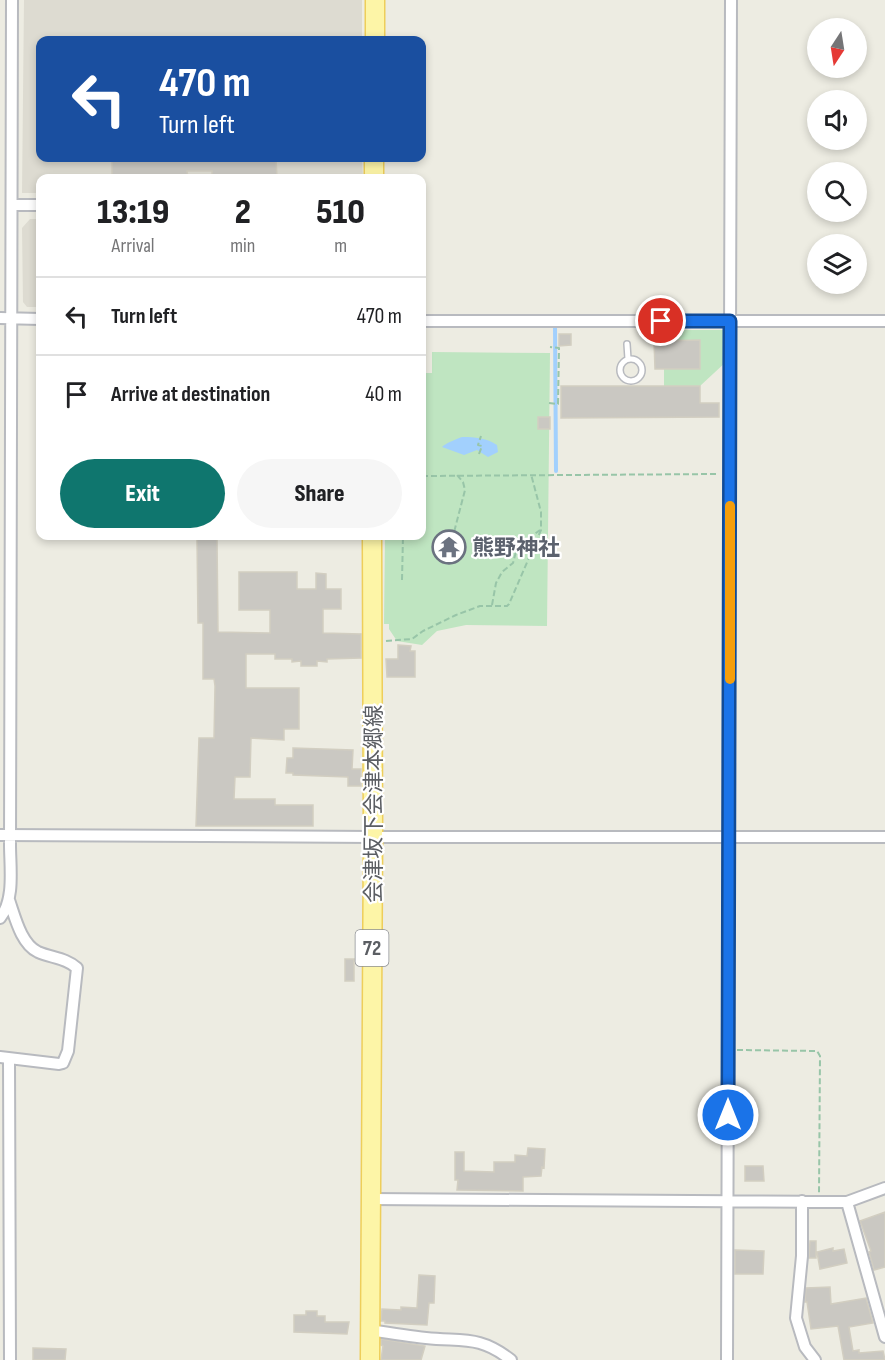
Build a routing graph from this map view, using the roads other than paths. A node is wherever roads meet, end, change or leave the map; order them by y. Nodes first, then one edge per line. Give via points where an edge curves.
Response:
1 (12, 0) edge
2 (375, 0) edge
3 (730, 0) edge
4 (375, 36) edge
5 (12, 205) junction
6 (36, 205) edge
7 (0, 318) edge
8 (12, 318) junction
9 (36, 319) edge
10 (426, 321) edge
11 (730, 321) junction
12 (885, 321) edge
13 (627, 344) dead end
14 (628, 359) junction
15 (372, 540) edge
16 (5, 835) edge
17 (374, 837) junction
18 (729, 837) junction
19 (885, 837) edge
20 (9, 900) junction
21 (0, 918) edge
22 (4, 1058) edge
23 (885, 1188) edge
24 (370, 1199) junction
25 (802, 1201) junction
26 (728, 1202) junction
27 (847, 1202) junction
28 (370, 1330) junction
29 (885, 1337) edge
30 (10, 1360) edge
31 (370, 1360) edge
32 (510, 1360) edge
33 (727, 1360) edge
34 (815, 1360) edge

1 - 5 street
2 - 4 main road
3 - 11 street
5 - 6 street
5 - 8 street
7 - 8 street
8 - 9 street
8 - 16 street
10 - 11 street
11 - 12 street
11 - 18 street
13 - 14 lane
14 - 14 lane via 641,363 642,372 637,379 621,376 621,363
15 - 17 main road, 会津坂下会津本郷線 / 72
16 - 17 street
16 - 20 street
17 - 18 street
17 - 24 main road, 会津坂下会津本郷線 / 72
18 - 19 street
18 - 26 street
20 - 21 street
20 - 22 street via 29,946 77,968 68,1051 63,1063
22 - 30 street
23 - 27 street
24 - 26 street
24 - 28 main road, 会津坂下会津本郷線 / 72
25 - 26 street
25 - 27 street
25 - 34 street via 796,1318 805,1347
26 - 33 street
27 - 29 street
28 - 31 main road, 会津坂下会津本郷線 / 72
28 - 32 street via 476,1342 496,1348

